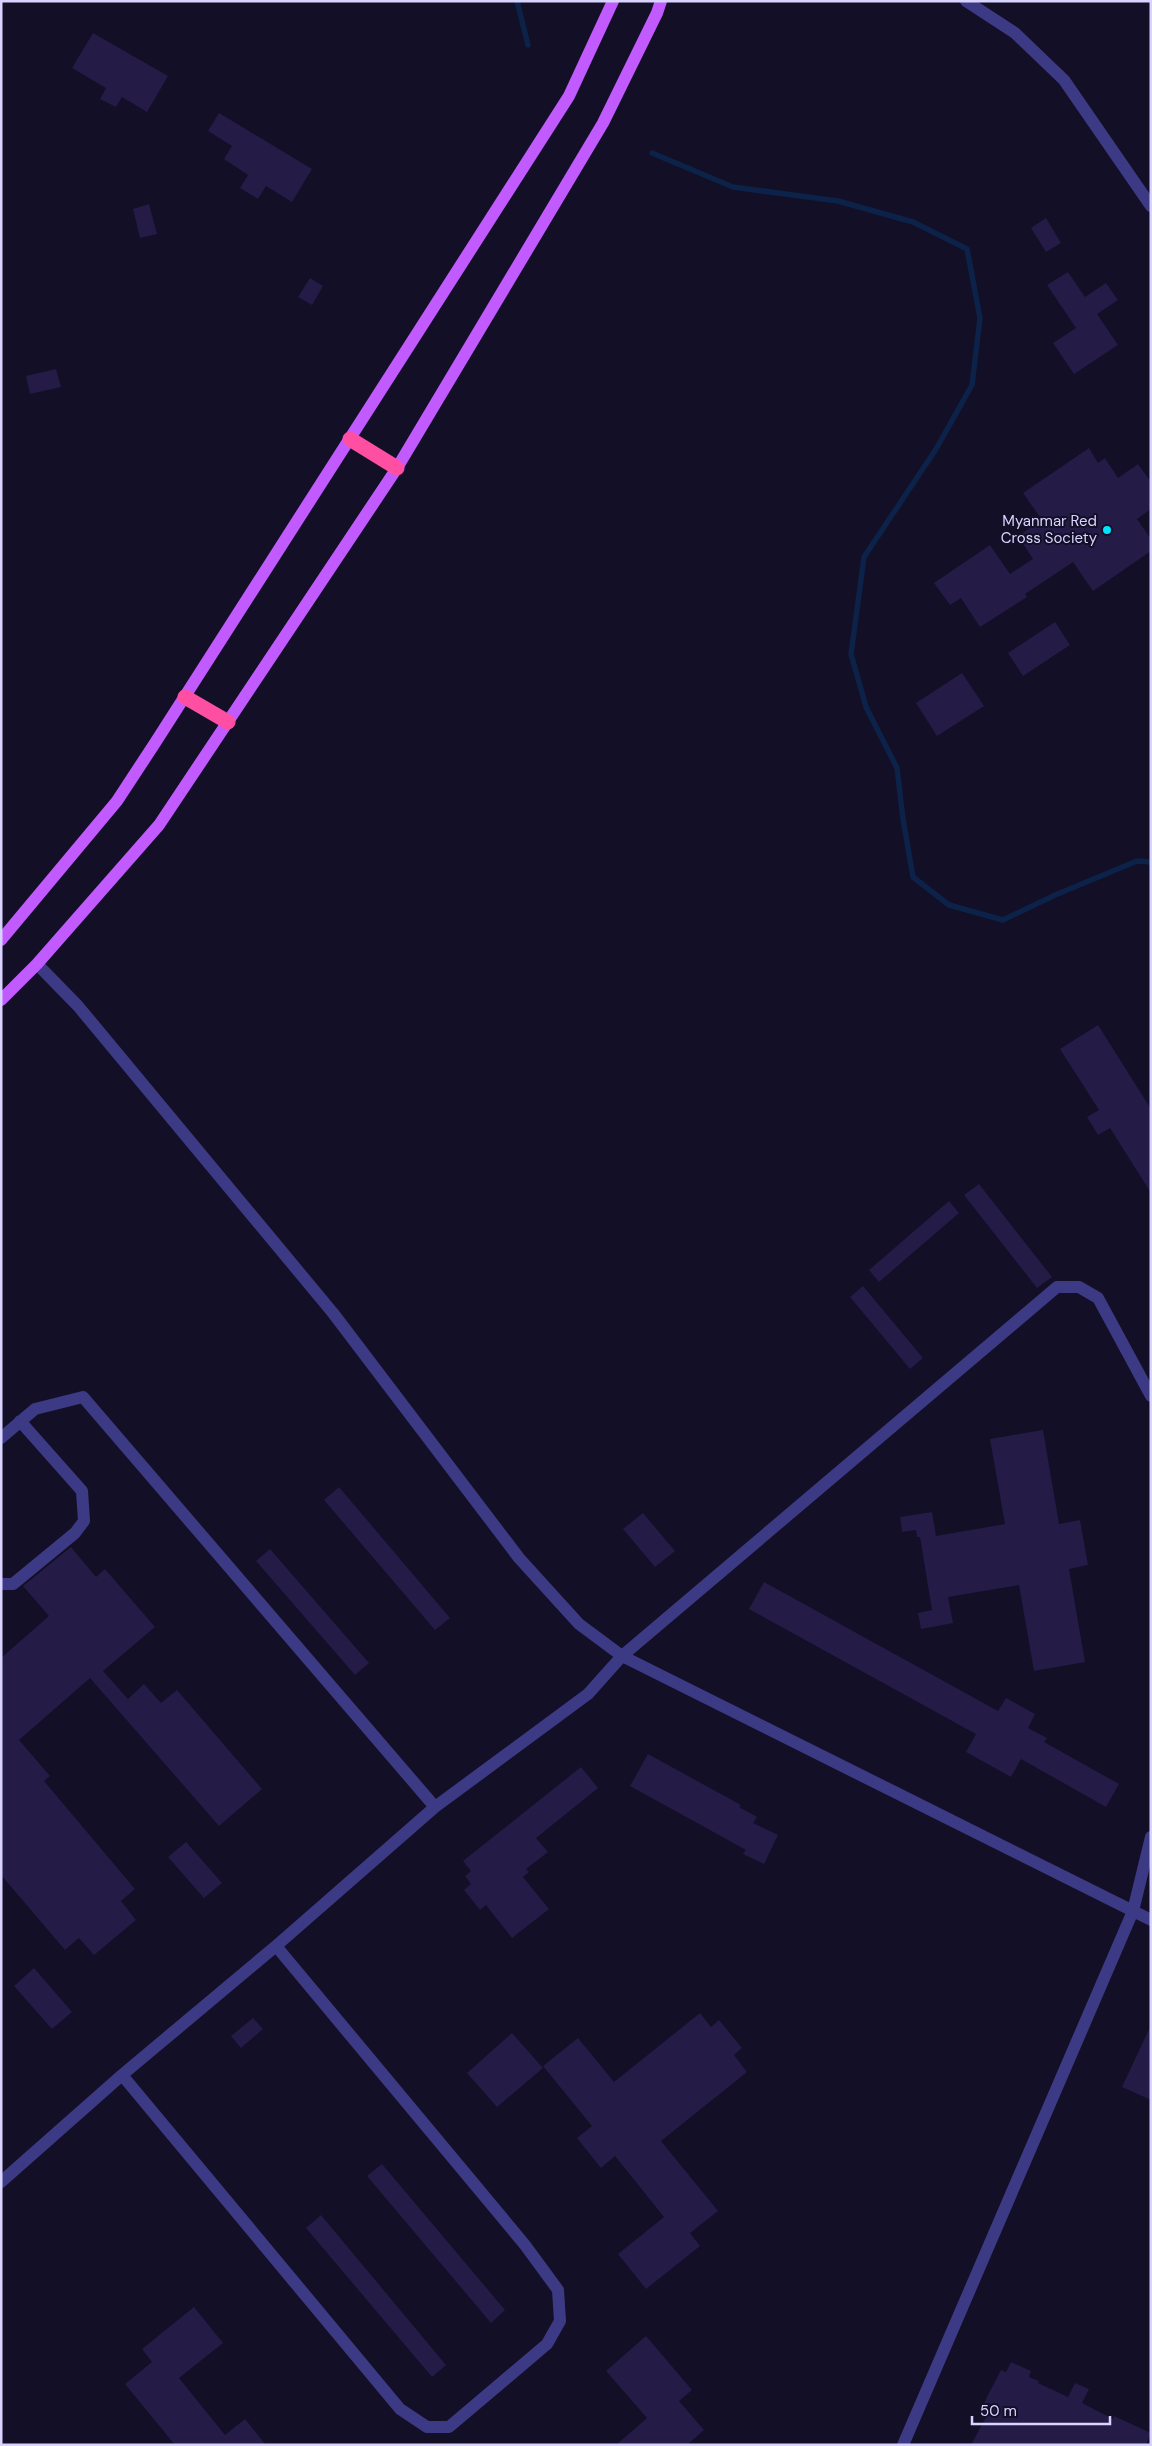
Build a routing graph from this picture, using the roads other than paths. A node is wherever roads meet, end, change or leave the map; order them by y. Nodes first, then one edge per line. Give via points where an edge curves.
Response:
1 (613, 1) edge
2 (661, 1) edge
3 (966, 1) edge
4 (1151, 206) edge
5 (350, 439) junction
6 (397, 468) junction
7 (184, 697) junction
8 (228, 722) junction
9 (1, 940) edge
10 (37, 964) junction
11 (1, 1000) edge
12 (1151, 1396) edge
13 (20, 1421) junction
14 (1, 1438) edge
15 (1, 1584) edge
16 (622, 1656) junction
17 (436, 1807) junction
18 (1151, 1837) edge
19 (1133, 1911) junction
20 (1151, 1920) edge
21 (276, 1946) junction
22 (122, 2074) junction
23 (1, 2182) edge
24 (903, 2445) edge

1 - 5 main road via 569,96
2 - 6 main road via 603,123
3 - 4 street via 1015,33 1064,80
5 - 6 highway
5 - 7 main road
6 - 8 main road
7 - 8 highway
7 - 9 main road via 117,801
8 - 10 main road via 159,826
10 - 11 main road
10 - 16 street via 78,1006 333,1313 519,1558 579,1624
12 - 16 street via 1098,1298 1079,1287 1057,1287
13 - 14 street
13 - 15 street via 82,1491 84,1521 75,1533 13,1584
13 - 17 street via 35,1409 84,1397
16 - 17 street via 588,1694
16 - 19 street
17 - 21 street
18 - 19 street
19 - 20 street
19 - 24 street
21 - 22 street
21 - 22 street via 526,2245 558,2290 560,2322 546,2344 448,2427 427,2427 400,2409
22 - 23 street

